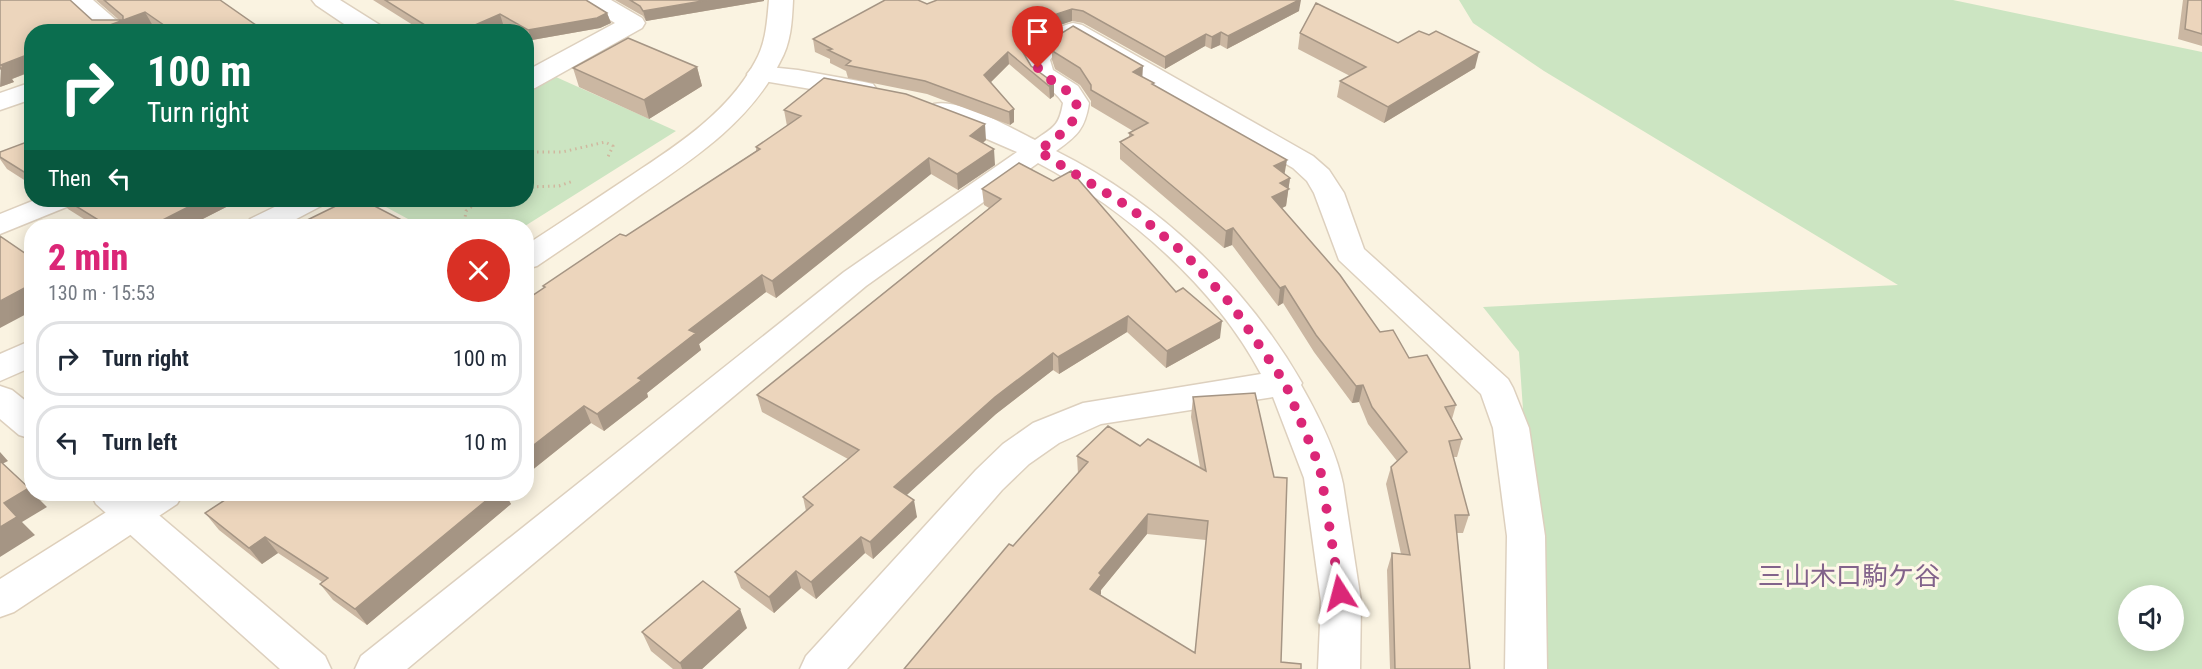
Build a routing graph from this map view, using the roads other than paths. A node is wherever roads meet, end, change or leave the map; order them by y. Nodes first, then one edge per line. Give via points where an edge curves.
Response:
1 (78, 0) edge
2 (324, 0) edge
3 (594, 0) edge
4 (781, 0) edge
5 (108, 24) edge
6 (362, 24) edge
7 (760, 74) junction
8 (534, 78) edge
9 (24, 93) edge
10 (885, 94) edge
11 (0, 102) edge
12 (917, 102) edge
13 (1038, 151) junction
14 (42, 207) edge
15 (298, 207) edge
16 (274, 219) edge
17 (0, 225) edge
18 (534, 253) edge
19 (24, 356) edge
20 (0, 369) edge
21 (1285, 383) junction
22 (0, 399) edge
23 (24, 419) edge
24 (135, 501) edge
25 (137, 501) edge
26 (0, 600) edge
27 (310, 669) edge
28 (376, 669) edge
29 (820, 669) edge
30 (1339, 669) edge
31 (1526, 669) edge

1 - 5 street
2 - 6 street
3 - 8 street via 633,23
4 - 7 street via 779,37
7 - 10 street
7 - 18 street via 740,103 701,140
9 - 11 street
12 - 13 street via 982,125
13 - 21 street via 1129,207 1190,258 1231,304
13 - 28 street via 855,279
13 - 31 street via 1066,131 1077,112 1069,92 1042,74 1037,60 1047,46 1073,30 1303,162 1319,176 1350,253 1496,388 1511,428 1526,536
14 - 17 street
15 - 16 street
19 - 20 street
21 - 29 street via 1095,412 1046,433 989,480
21 - 30 street via 1320,468 1340,593
22 - 23 street
24 - 26 street
25 - 27 street

